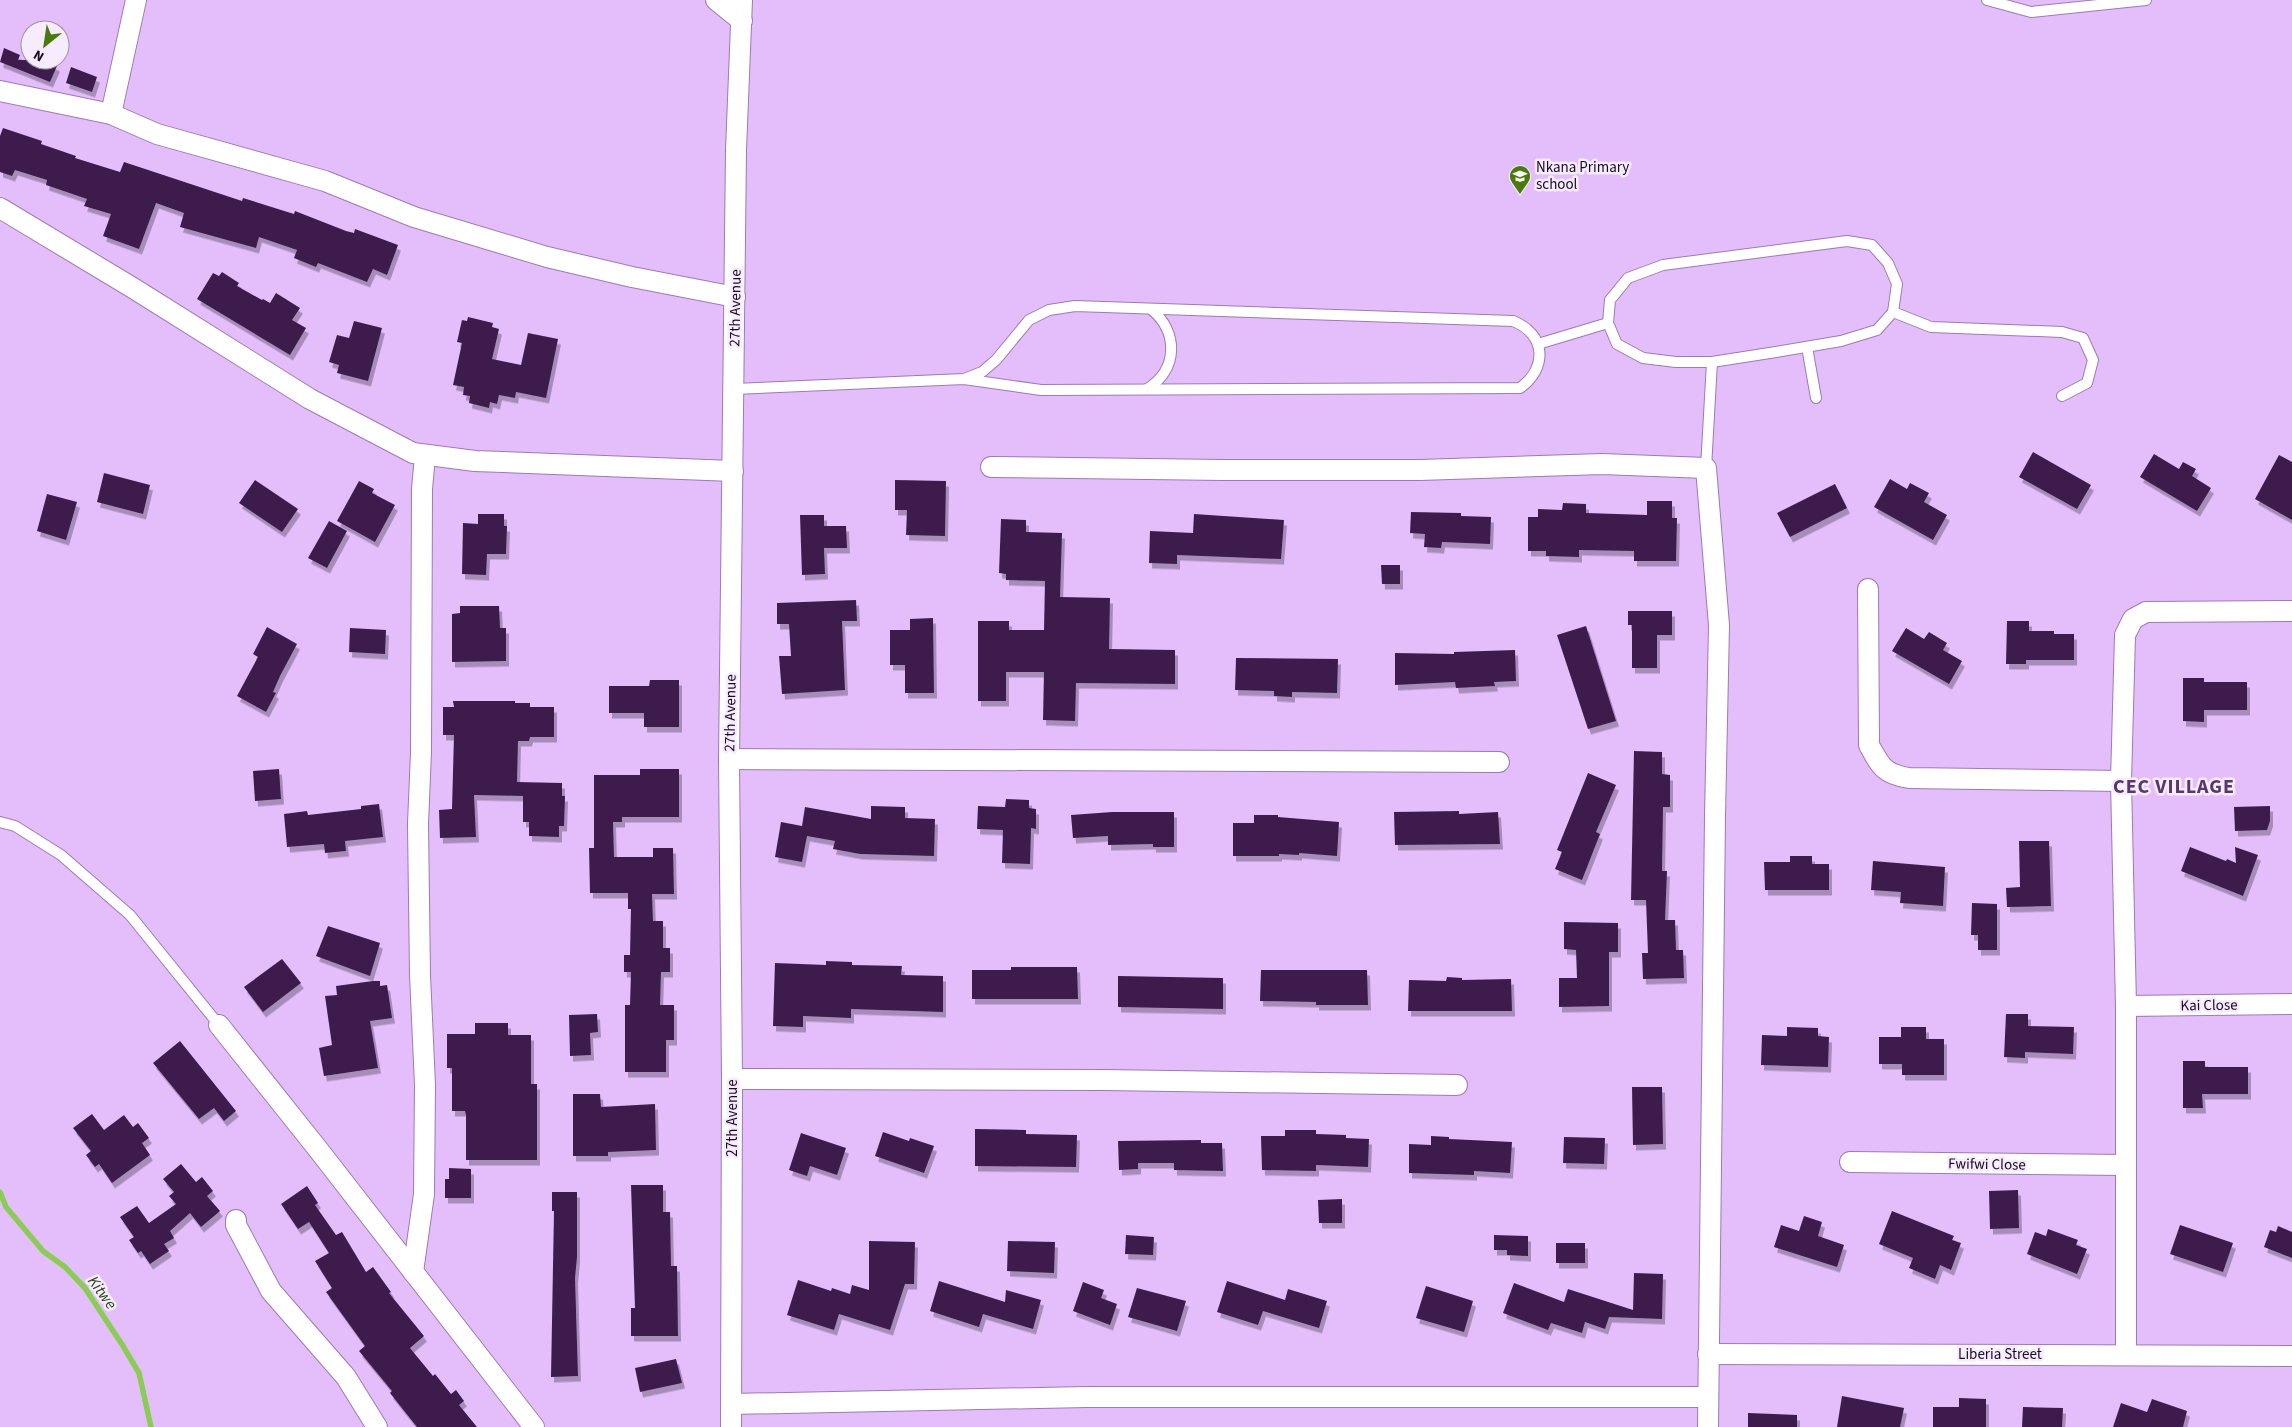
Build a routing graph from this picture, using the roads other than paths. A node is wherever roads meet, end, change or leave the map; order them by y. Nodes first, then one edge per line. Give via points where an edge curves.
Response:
1 (136, 0) edge
2 (716, 0) edge
3 (742, 0) edge
4 (1987, 0) edge
5 (2146, 0) edge
6 (742, 21) junction
7 (0, 91) edge
8 (111, 114) junction
9 (0, 208) edge
10 (735, 297) junction
11 (1151, 309) junction
12 (1893, 312) junction
13 (1608, 323) junction
14 (1538, 344) junction
15 (1807, 346) junction
16 (1712, 362) junction
17 (964, 378) junction
18 (1146, 389) junction
19 (734, 390) junction
20 (2062, 396) dead end
21 (1816, 398) dead end
22 (425, 456) junction
23 (991, 466) dead end
24 (1706, 468) junction
25 (733, 471) junction
26 (1868, 589) dead end
27 (2292, 611) edge
28 (729, 759) junction
29 (1499, 762) dead end
30 (2121, 781) junction
31 (0, 822) edge
32 (2292, 1004) edge
33 (2126, 1006) junction
34 (219, 1025) joint
35 (732, 1079) junction
36 (1457, 1085) dead end
37 (1850, 1162) dead end
38 (2125, 1165) junction
39 (236, 1220) dead end
40 (413, 1272) junction
41 (1708, 1354) junction
42 (2126, 1355) junction
43 (2292, 1356) edge
44 (1708, 1397) junction
45 (732, 1404) junction
46 (377, 1427) edge
47 (534, 1427) edge
48 (731, 1427) edge
49 (1708, 1427) edge

1 - 8 street
2 - 6 street
3 - 6 street, 27th Avenue
4 - 5 lane via 2031,12
6 - 10 street, 27th Avenue via 736,150
7 - 8 street
8 - 10 street via 157,134 325,182 414,217 547,257 632,278
9 - 22 street via 310,399 395,446
10 - 19 street, 27th Avenue
11 - 14 lane via 1513,321 1528,330
11 - 17 lane via 1075,306 1049,310 1029,320 982,372
11 - 18 lane via 1159,315 1169,332 1172,352 1161,378
12 - 13 lane via 1897,284 1888,263 1872,245 1847,241 1663,265 1628,278 1610,300
12 - 15 lane via 1877,330 1841,341
12 - 20 lane via 1931,327 2062,332 2083,338 2094,360 2087,383
13 - 14 lane
13 - 16 lane via 1617,344 1643,358
14 - 18 lane via 1537,370 1520,388
15 - 16 lane
15 - 21 lane
16 - 24 lane
17 - 18 lane via 1042,390
17 - 19 lane
19 - 25 street, 27th Avenue
22 - 25 street via 475,461
22 - 40 street via 418,824 425,1085 424,1194
23 - 24 street via 1420,470 1602,464
24 - 41 street via 1719,625
25 - 28 street, 27th Avenue
26 - 30 street via 1869,745 1879,763 1892,775 1909,778
27 - 30 street via 2146,612 2133,619 2125,635
28 - 29 street
28 - 35 street, 27th Avenue
30 - 33 street
31 - 34 lane via 15,826 61,855 130,915
32 - 33 street, Kai Close
33 - 38 street
34 - 40 street
35 - 36 street
35 - 45 street, 27th Avenue
37 - 38 street, Fwifwi Close
38 - 42 street
39 - 46 street via 271,1291 346,1377
40 - 47 street
41 - 42 street, Liberia Street
41 - 44 street
42 - 43 street, Liberia Street
44 - 45 street via 1087,1397
44 - 49 street
45 - 48 street, 27th Avenue

